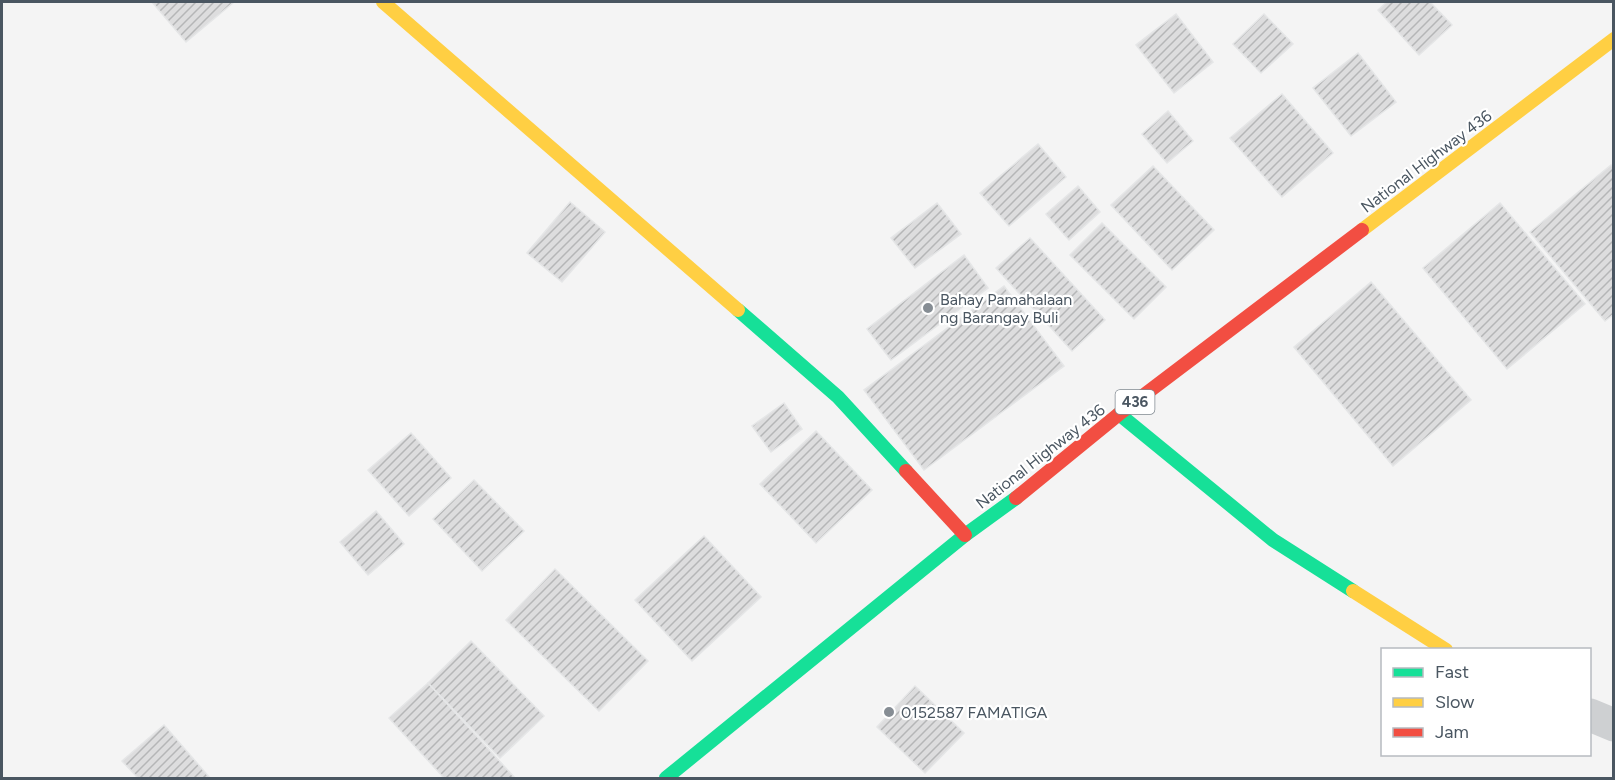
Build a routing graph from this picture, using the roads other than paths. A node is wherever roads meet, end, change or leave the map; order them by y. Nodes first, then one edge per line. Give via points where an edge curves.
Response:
1 (383, 2) edge
2 (1614, 39) edge
3 (1119, 414) junction
4 (965, 536) junction
5 (1443, 648) edge
6 (1591, 715) edge
7 (1614, 725) edge
8 (666, 778) edge

1 - 4 main road via 838,397
2 - 3 main road, National Highway 436 / 436
3 - 4 main road, National Highway 436 / 436
3 - 5 main road via 1273,540
4 - 8 main road, National Highway 436 / 436
6 - 7 street

